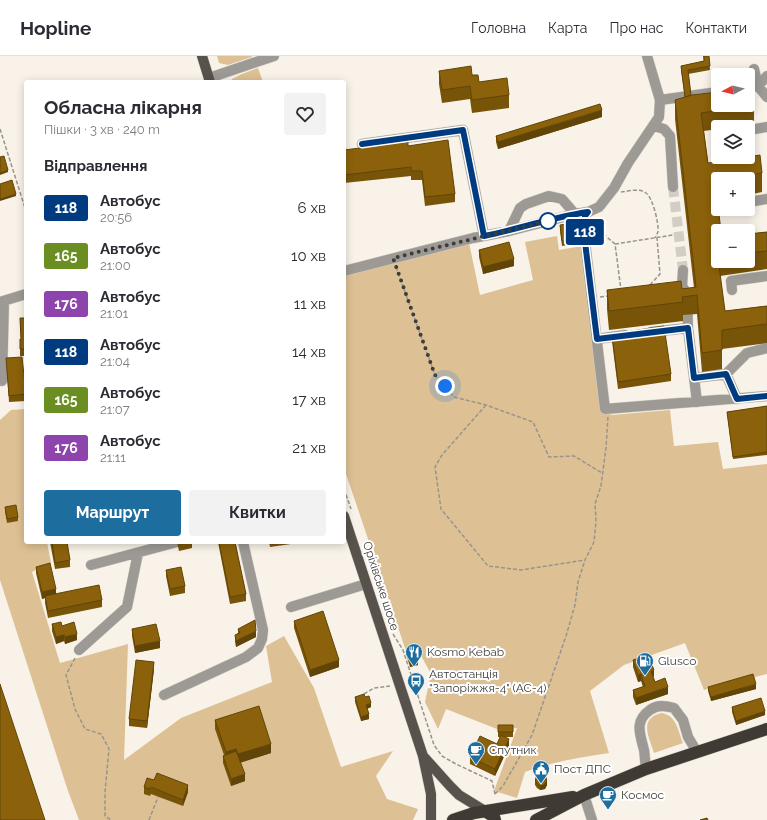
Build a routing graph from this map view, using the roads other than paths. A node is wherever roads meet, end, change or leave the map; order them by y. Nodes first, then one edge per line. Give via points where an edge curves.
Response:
1 (202, 56) edge
2 (274, 56) edge
3 (647, 56) edge
4 (767, 76) edge
5 (210, 80) edge
6 (755, 85) edge
7 (755, 88) edge
8 (711, 93) edge
9 (767, 97) edge
10 (660, 100) junction
11 (654, 126) junction
12 (767, 127) edge
13 (755, 129) edge
14 (362, 144) dead end
15 (673, 187) tunnel mouth
16 (767, 199) edge
17 (755, 201) edge
18 (588, 212) junction
19 (574, 214) junction
20 (509, 231) junction
21 (484, 236) junction
22 (346, 270) edge
23 (683, 270) tunnel mouth
24 (767, 276) edge
25 (682, 286) junction
26 (732, 290) dead end
27 (666, 293) edge
28 (24, 295) edge
29 (2, 301) edge
30 (688, 328) junction
31 (597, 339) junction
32 (767, 348) edge
33 (726, 374) junction
34 (694, 378) junction
35 (2, 381) dead end
36 (767, 396) edge
37 (737, 399) junction
38 (697, 402) junction
39 (346, 522) edge
40 (170, 544) edge
41 (244, 544) edge
42 (138, 553) junction
43 (91, 564) dead end
44 (366, 584) junction
45 (291, 607) dead end
46 (79, 650) road end
47 (164, 695) dead end
48 (767, 729) edge
49 (697, 752) junction
50 (423, 756) junction
51 (646, 769) junction
52 (584, 795) junction
53 (485, 811) junction
54 (431, 820) edge
55 (453, 820) edge
56 (495, 820) edge
57 (536, 820) edge
58 (592, 820) edge

1 - 5 main road
2 - 5 street
3 - 10 street
4 - 6 street
7 - 9 street
8 - 10 street
10 - 11 street via 659,117
11 - 15 street via 664,129 670,136
11 - 18 street via 614,188 599,206
12 - 13 street
14 - 21 street via 463,130
16 - 17 street
18 - 19 street
18 - 31 street via 585,216 585,242
19 - 20 street
19 - 20 street via 562,199 549,196 520,208
20 - 21 street
21 - 22 street
23 - 25 street
24 - 26 street via 731,281
25 - 27 street via 674,292
25 - 30 street via 687,294
28 - 29 street
29 - 35 street
30 - 31 street
30 - 34 street
31 - 38 street via 605,410
32 - 33 street via 747,353
33 - 34 street
33 - 37 street
34 - 38 street
36 - 37 street
37 - 38 street
39 - 44 main road, Оріхівське шосе
40 - 42 street
41 - 47 street via 263,630 258,648 246,657
42 - 43 street
42 - 46 street via 126,607
44 - 45 street
44 - 50 main road, Оріхівське шосе
48 - 49 highway
49 - 51 highway
49 - 51 street via 688,737 683,720 674,708 664,705 654,707 640,720
50 - 53 main road, Оріхівське шосе via 459,795
50 - 54 main road, Оріхівське шосе via 431,794
51 - 52 highway
52 - 53 highway
52 - 57 highway
52 - 58 street
53 - 55 highway
53 - 56 highway

